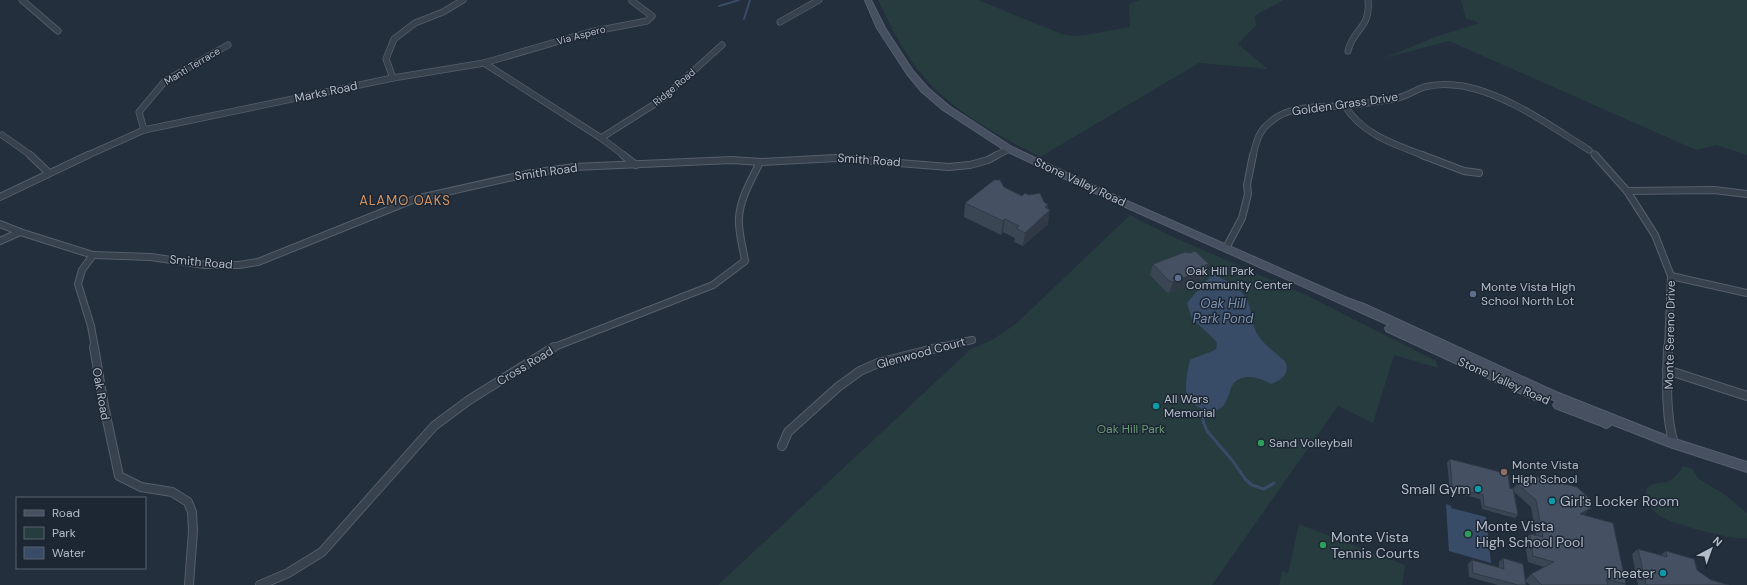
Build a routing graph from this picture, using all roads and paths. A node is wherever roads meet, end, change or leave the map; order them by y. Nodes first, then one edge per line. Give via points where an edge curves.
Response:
1 (22, 0) edge
2 (463, 0) edge
3 (633, 0) edge
4 (819, 0) edge
5 (868, 0) edge
6 (1368, 0) edge
7 (780, 22) dead end
8 (58, 31) dead end
9 (228, 45) dead end
10 (722, 45) dead end
11 (1348, 51) dead end
12 (484, 62) junction
13 (393, 78) junction
14 (1344, 105) junction
15 (144, 130) junction
16 (2, 135) dead end
17 (602, 138) junction
18 (1009, 149) junction
19 (1592, 152) joint
20 (760, 162) junction
21 (636, 165) junction
22 (49, 173) junction
23 (1479, 173) dead end
24 (1627, 191) junction
25 (1747, 194) edge
26 (0, 197) edge
27 (0, 224) edge
28 (20, 232) junction
29 (0, 241) edge
30 (1226, 248) junction
31 (93, 255) junction
32 (1671, 276) junction
33 (1747, 293) edge
34 (972, 340) dead end
35 (1668, 370) junction
36 (1747, 396) edge
37 (1674, 444) junction
38 (782, 446) dead end
39 (1747, 467) edge
40 (189, 585) edge
41 (260, 585) edge

1 - 8 street
2 - 13 street via 443,12 415,23 394,39 386,59
3 - 12 street, Via Aspero via 652,16 647,21 590,32
4 - 7 street
5 - 18 street, Stone Valley Road via 910,72 925,90 946,108
6 - 11 street via 1370,10 1367,24 1349,45
9 - 15 street, Manti Terrace via 165,81 139,112
10 - 17 street, Ridge Road via 661,100
12 - 13 street, Marks Road
12 - 17 street
13 - 15 street, Marks Road
14 - 19 street, Golden Grass Drive via 1395,99 1425,87 1462,86 1486,92 1511,103
14 - 23 street via 1351,116 1382,140 1464,171
14 - 30 street, Golden Grass Drive via 1311,107 1285,113 1263,127 1254,151 1242,218
15 - 22 street, Marks Road
16 - 22 street via 34,158
17 - 21 street
18 - 20 street, Smith Road via 988,160 949,167 836,158
18 - 30 street, Stone Valley Road
19 - 24 street, Monte Sereno Drive
20 - 21 street, Smith Road via 732,160
20 - 41 street, Cross Road via 748,187 740,213 745,261 736,269 713,285 578,336 553,348 469,400 434,426 322,552 288,573
21 - 31 street, Smith Road via 574,167 531,173 416,199 258,262 246,264 204,265 151,257
22 - 26 street, Marks Road
24 - 25 street via 1714,190
24 - 32 street, Monte Sereno Drive via 1655,235
27 - 28 street
28 - 29 street
28 - 31 street
30 - 37 street, Stone Valley Road via 1343,301 1352,310 1459,361 1551,402 1641,436
31 - 40 street, Oak Road via 82,270 78,284 91,326 102,398 119,476 141,486 172,492 188,502 192,512 193,532
32 - 33 street
32 - 35 street, Monte Sereno Drive
34 - 38 street, Glenwood Court via 878,363 860,371 838,387 788,432
35 - 36 street
35 - 37 street, Monte Sereno Drive via 1670,431
37 - 39 street, Stone Valley Road

